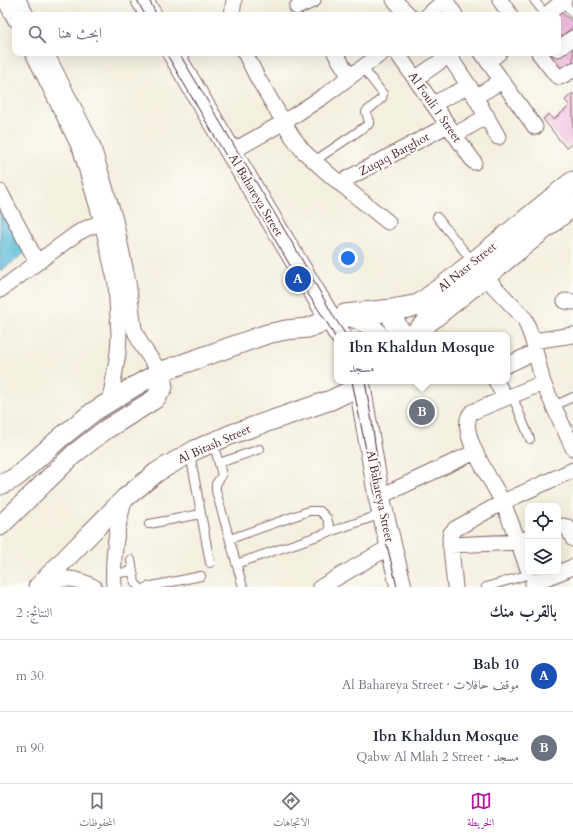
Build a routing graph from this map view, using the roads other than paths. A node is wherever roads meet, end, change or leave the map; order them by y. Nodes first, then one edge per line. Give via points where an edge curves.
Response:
1 (5, 0) edge
2 (18, 0) edge
3 (142, 0) edge
4 (313, 0) edge
5 (394, 0) edge
6 (445, 0) edge
7 (500, 0) edge
8 (534, 0) edge
9 (564, 1) edge
10 (297, 7) dead end
11 (24, 12) edge
12 (149, 12) edge
13 (406, 12) edge
14 (431, 12) edge
15 (453, 12) edge
16 (508, 12) edge
17 (544, 12) edge
18 (550, 12) edge
19 (12, 13) edge
20 (573, 14) edge
21 (573, 38) edge
22 (561, 47) edge
23 (41, 56) edge
24 (175, 56) edge
25 (246, 56) edge
26 (337, 56) edge
27 (376, 56) edge
28 (399, 56) edge
29 (444, 56) edge
30 (448, 56) edge
31 (490, 56) edge
32 (546, 56) edge
33 (363, 68) junction
34 (573, 70) edge
35 (350, 77) junction
36 (415, 79) junction
37 (502, 81) junction
38 (472, 91) junction
39 (433, 104) junction
40 (487, 116) junction
41 (284, 122) junction
42 (534, 127) dead end
43 (452, 130) junction
44 (498, 137) dead end
45 (230, 152) junction
46 (313, 162) junction
47 (474, 162) dead end
48 (573, 182) edge
49 (339, 183) junction
50 (0, 192) edge
51 (573, 205) edge
52 (437, 217) dead end
53 (108, 221) junction
54 (388, 222) dead end
55 (37, 262) junction
56 (479, 270) junction
57 (0, 290) edge
58 (392, 310) junction
59 (334, 323) edge
60 (376, 332) edge
61 (400, 332) edge
62 (417, 332) edge
63 (573, 335) edge
64 (534, 347) junction
65 (510, 363) edge
66 (160, 372) junction
67 (543, 383) junction
68 (360, 384) edge
69 (362, 384) edge
70 (498, 384) edge
71 (509, 397) junction
72 (573, 397) edge
73 (110, 401) junction
74 (554, 406) junction
75 (530, 439) dead end
76 (213, 442) junction
77 (573, 448) edge
78 (260, 449) dead end
79 (475, 452) junction
80 (190, 453) junction
81 (219, 463) junction
82 (573, 470) edge
83 (0, 485) edge
84 (125, 498) junction
85 (503, 502) junction
86 (381, 506) junction
87 (201, 514) junction
88 (150, 524) dead end
89 (0, 526) edge
90 (562, 526) edge
91 (331, 532) junction
92 (230, 539) junction
93 (451, 539) junction
94 (573, 539) edge
95 (523, 540) edge
96 (391, 546) junction
97 (131, 560) dead end
98 (210, 563) dead end
99 (236, 564) junction
100 (573, 567) edge
101 (133, 571) junction
102 (201, 576) dead end
103 (531, 577) edge
104 (114, 581) edge
105 (40, 585) edge
106 (94, 587) edge
107 (140, 587) edge
108 (147, 587) edge
109 (243, 587) edge
110 (321, 587) edge
111 (400, 587) edge
112 (455, 587) edge
113 (486, 587) edge

1 - 19 street
2 - 11 street
3 - 12 main road
4 - 10 street
5 - 13 street
6 - 14 street
6 - 15 street
7 - 16 street
8 - 17 lane
9 - 18 street
9 - 20 lane
21 - 22 street
23 - 53 street
24 - 45 main road, Al Bahareya Street
25 - 41 street
26 - 35 street
27 - 33 street
28 - 36 street, Al Fouli 1 Street
29 - 36 street
30 - 38 street
31 - 37 street
32 - 34 street via 556,75 560,77
33 - 35 street
33 - 46 lane via 383,94 382,98 366,112 369,124
35 - 41 street
36 - 39 street, Al Fouli 1 Street
37 - 38 street
37 - 42 street
38 - 39 street
38 - 40 street
39 - 43 street, Al Fouli 1 Street
40 - 43 street, Zuqaq Barghot
40 - 44 street
41 - 45 street
41 - 46 street
43 - 47 street, Al Fouli 1 Street
43 - 49 street, Zuqaq Barghot
45 - 59 main road, Al Bahareya Street
46 - 49 street
48 - 56 main road, Al Nasr Street
49 - 54 street
50 - 55 street
51 - 56 main road, Al Nasr Street
52 - 56 lane
53 - 55 street via 88,227
53 - 66 street via 128,282 134,329
53 - 73 street via 119,334
55 - 57 street
56 - 58 main road, Al Nasr Street via 419,304
56 - 62 main road, Al Nasr Street
56 - 64 street via 525,319
58 - 59 main road, Al Nasr Street
58 - 61 main road via 396,328
59 - 60 main road via 356,317
59 - 66 street via 267,334
63 - 64 street
64 - 65 street
64 - 67 street
66 - 73 street
66 - 89 street via 163,387 155,399 121,419 84,446
67 - 71 street
67 - 74 street
68 - 76 street, Al Bitash Street via 332,400
69 - 86 main road, Al Bahareya Street
70 - 71 street
71 - 75 lane
71 - 79 street via 472,412 468,417 470,439
72 - 74 lane
73 - 83 street via 76,425 20,474
74 - 77 street
76 - 80 street, Al Bitash Street
76 - 81 lane
78 - 81 lane
79 - 85 street
79 - 86 street
80 - 84 street, Al Bitash Street via 157,472
80 - 87 lane
81 - 92 lane via 222,475 216,484 216,491
82 - 85 street
84 - 104 street via 116,536
84 - 105 street, Al Bitash Street
85 - 93 street via 455,529
85 - 95 street
86 - 91 lane
86 - 96 main road, Al Bahareya Street
87 - 88 lane
87 - 98 lane
90 - 94 street via 568,527
91 - 92 lane via 327,518 320,511 309,511
91 - 99 lane
92 - 99 lane
93 - 95 street
93 - 112 street
95 - 103 street
96 - 110 street
96 - 111 main road, Al Bahareya Street
97 - 101 lane
99 - 109 lane
100 - 103 street
101 - 104 lane
101 - 107 lane via 135,582
102 - 108 lane
103 - 113 lane
105 - 106 street via 70,579 81,580

